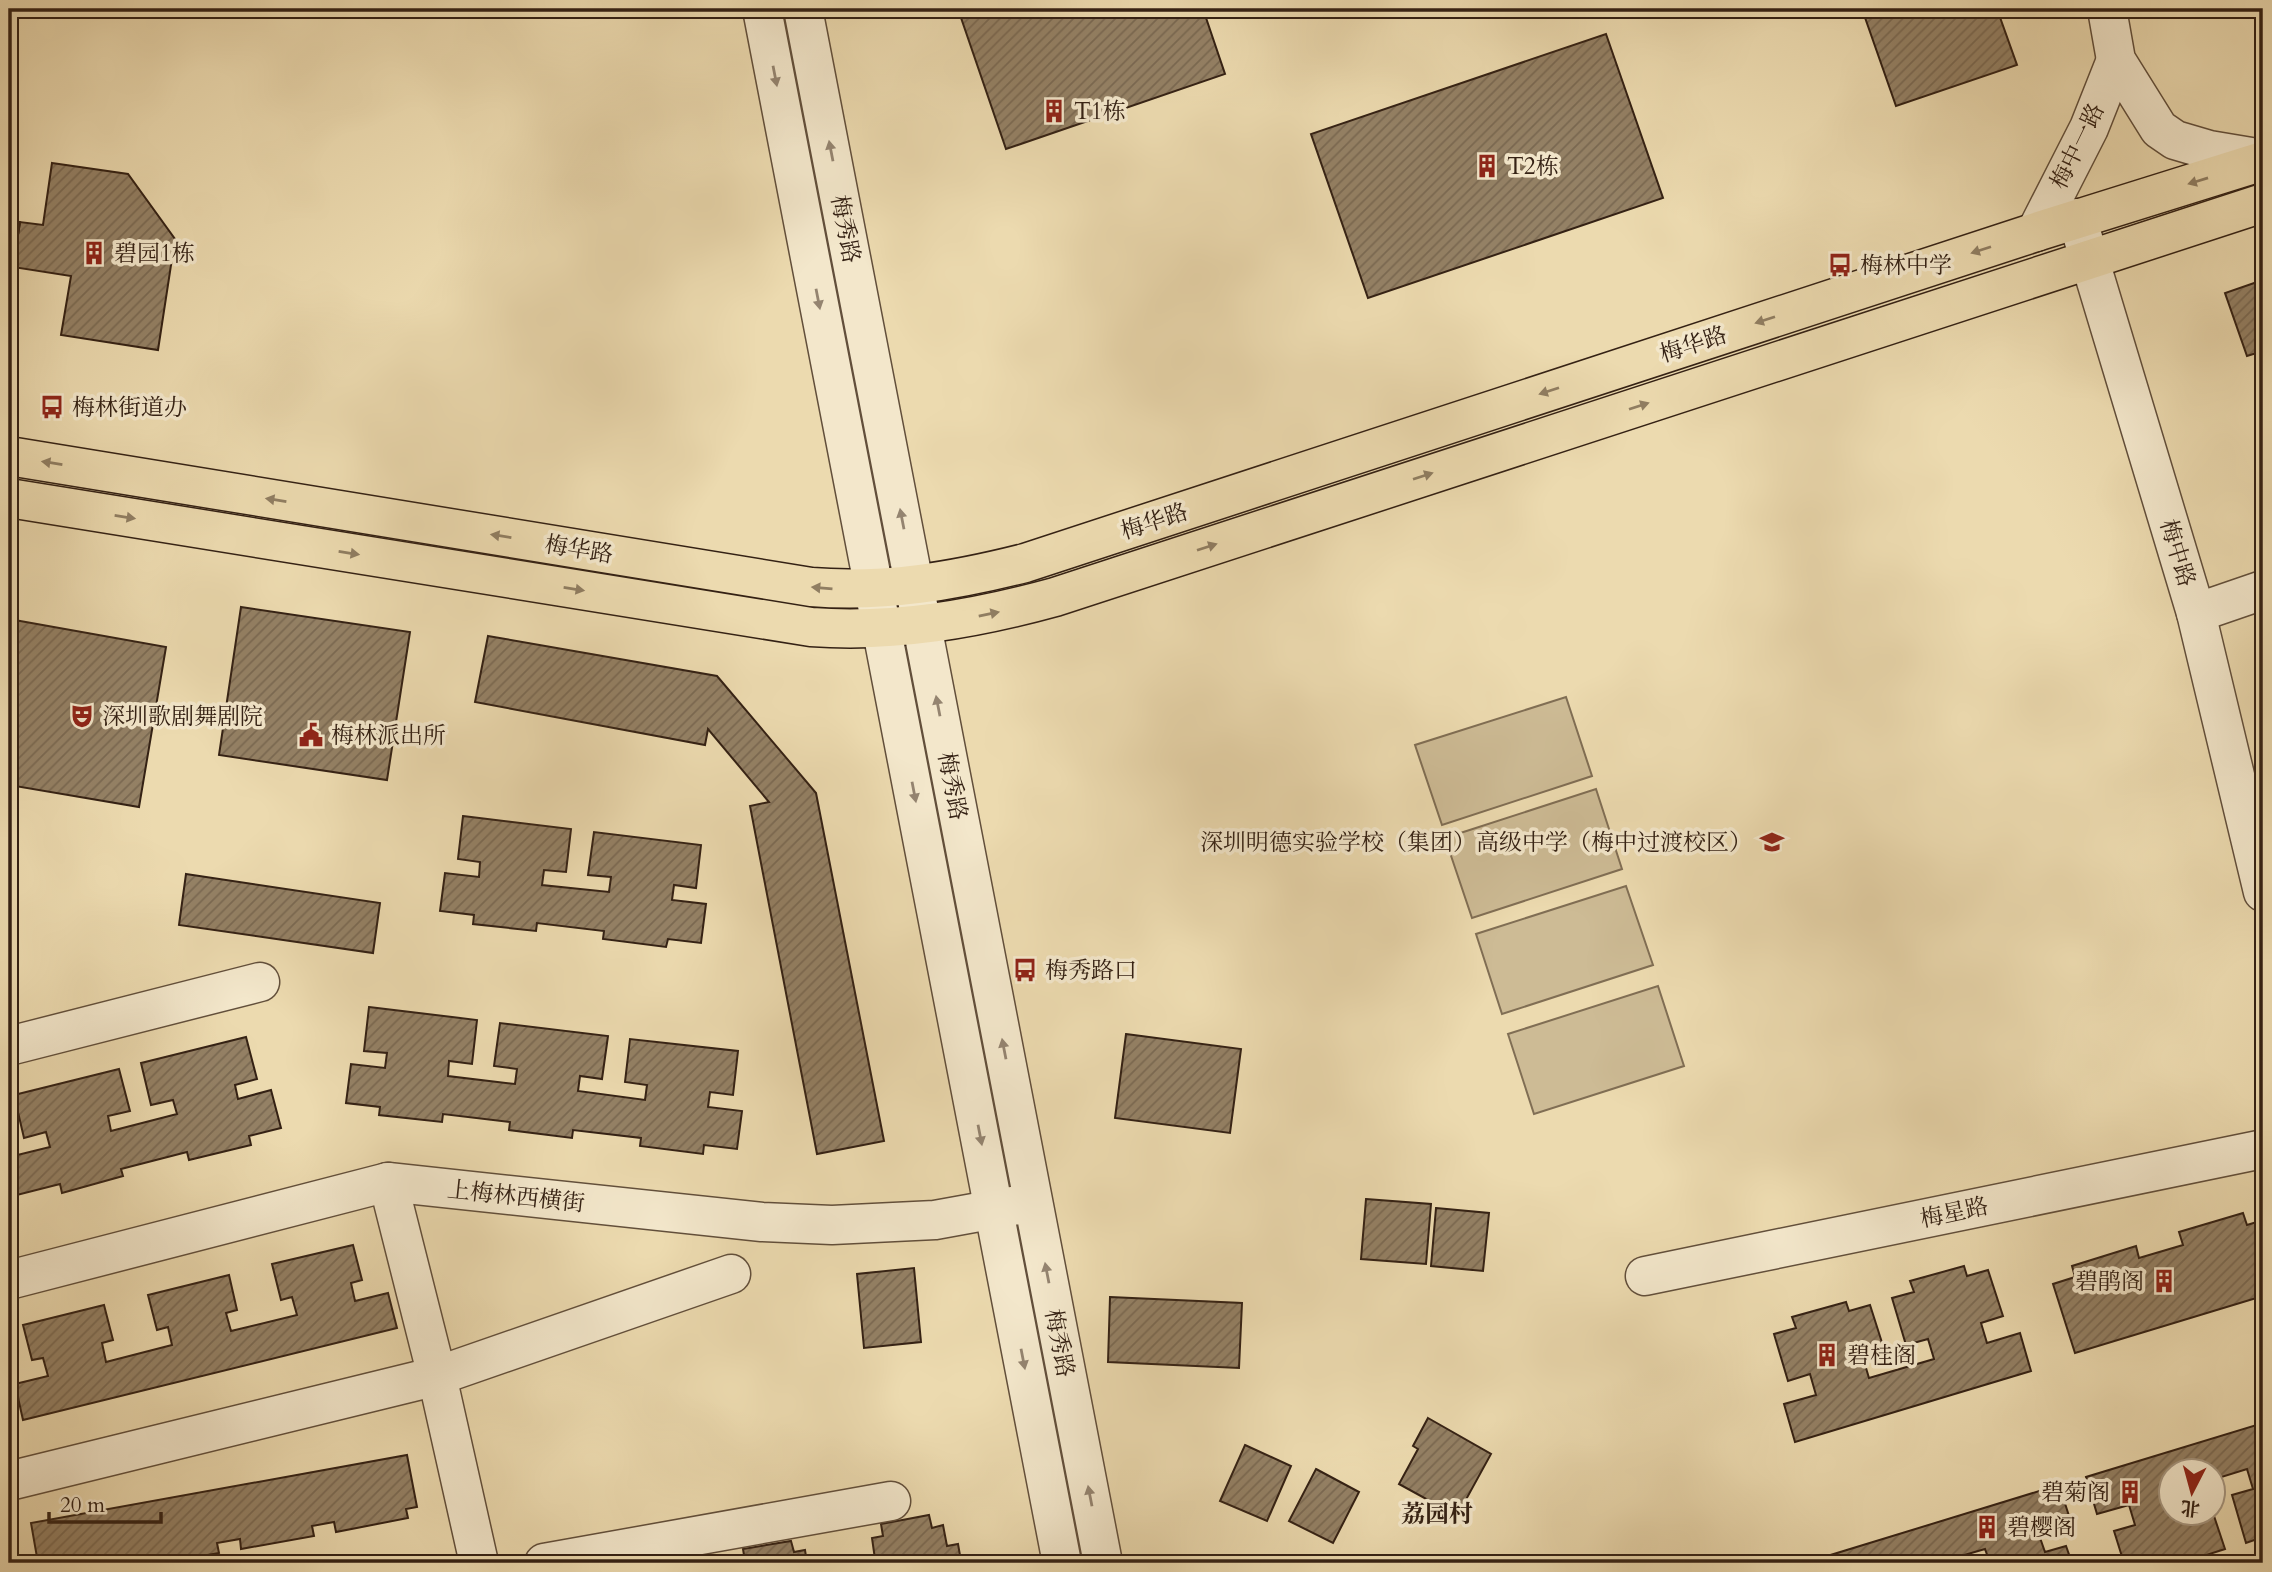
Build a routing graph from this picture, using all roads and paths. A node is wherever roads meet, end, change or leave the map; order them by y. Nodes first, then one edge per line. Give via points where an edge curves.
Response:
1 (762, 9) edge
2 (803, 9) edge
3 (2106, 9) edge
4 (2116, 60) junction
5 (2263, 160) edge
6 (2263, 203) edge
7 (2077, 218) junction
8 (2036, 232) junction
9 (2088, 259) junction
10 (9, 456) edge
11 (9, 498) edge
12 (915, 586) junction
13 (874, 589) junction
14 (2263, 590) edge
15 (2196, 613) junction
16 (922, 625) junction
17 (882, 628) junction
18 (2263, 892) edge
19 (260, 982) dead end
20 (9, 1046) edge
21 (2263, 1149) edge
22 (388, 1182) junction
23 (1033, 1202) junction
24 (994, 1210) junction
25 (732, 1274) dead end
26 (1645, 1276) dead end
27 (9, 1280) edge
28 (437, 1376) junction
29 (9, 1481) edge
30 (891, 1501) dead end
31 (479, 1563) edge
32 (544, 1563) edge
33 (1062, 1563) edge
34 (1103, 1563) edge

1 -> 13 street, 梅秀路
12 -> 2 street, 梅秀路
3 - 4 street, 梅中一路
4 - 5 street, 梅中一路 via 2159,128 2175,140
4 - 8 street, 梅中一路 via 2089,128
5 -> 7 main road, 梅华路
6 - 9 main road, 梅华路
7 - 8 main road, 梅华路
7 - 9 street, 梅中路
8 -> 12 main road, 梅华路 via 1025,563
9 - 15 street, 梅中路
16 -> 9 main road, 梅华路 via 996,613 1055,597
13 -> 10 main road, 梅华路 via 811,587
11 -> 17 main road, 梅华路 via 811,627
12 - 13 main road, 梅华路
12 - 16 street, 梅秀路
13 - 17 street, 梅秀路
14 - 15 street
15 - 18 street, 梅中路
16 - 17 main road, 梅华路
23 -> 16 street, 梅秀路
17 -> 24 street, 梅秀路
19 - 20 street
21 - 26 street, 梅星路
22 - 24 street, 上梅林西横街 via 762,1222 886,1223
22 - 27 street, 上梅林西横街
22 - 28 street
23 - 24 street, 上梅林西横街
34 -> 23 street, 梅秀路
24 -> 33 street, 梅秀路
25 - 28 street
28 - 29 street
28 - 31 street
30 - 32 street

